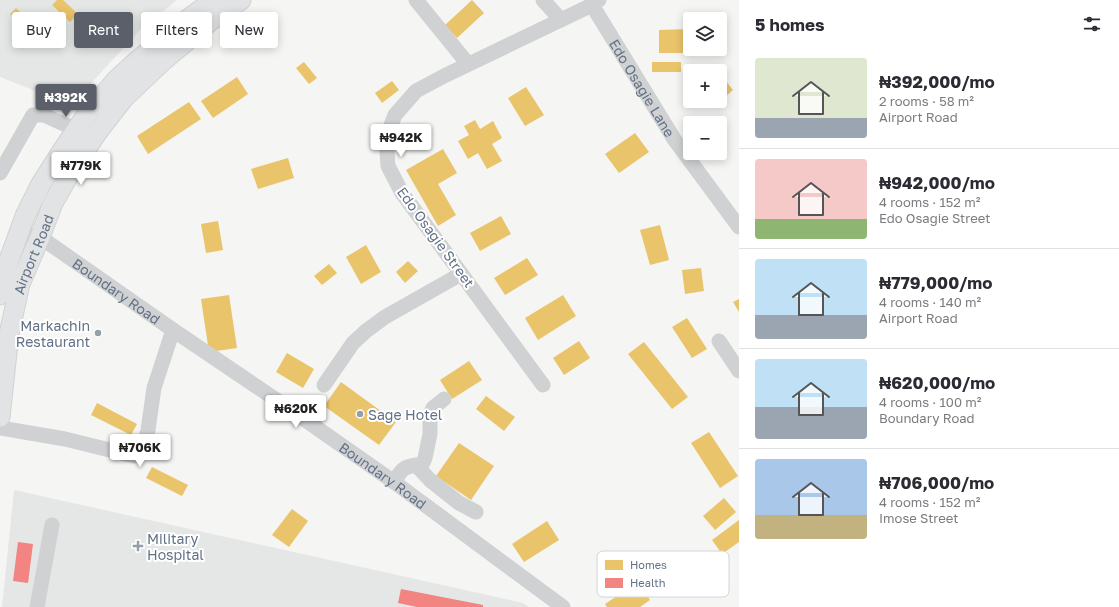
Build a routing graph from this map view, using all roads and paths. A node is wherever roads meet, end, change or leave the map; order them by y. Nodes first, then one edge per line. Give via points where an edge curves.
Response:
1 (214, 0) edge
2 (241, 0) edge
3 (416, 0) edge
4 (543, 0) edge
5 (596, 3) edge
6 (561, 20) junction
7 (468, 64) junction
8 (76, 130) junction
9 (0, 173) edge
10 (739, 227) edge
11 (19, 233) junction
12 (40, 237) junction
13 (461, 274) junction
14 (1, 283) edge
15 (173, 330) junction
16 (719, 341) dead end
17 (739, 371) edge
18 (324, 384) dead end
19 (543, 385) dead end
20 (444, 399) dead end
21 (0, 417) edge
22 (0, 428) edge
23 (420, 468) junction
24 (394, 482) junction
25 (476, 512) dead end
26 (52, 525) dead end
27 (37, 607) edge
28 (563, 607) edge

1 - 8 main road, Airport Road via 180,24 116,80
2 - 12 main road, Airport Road via 212,20 163,61 124,98 74,168 53,203
3 - 7 street
4 - 6 street
5 - 6 street, Edo Osagie Street
5 - 10 street, Edo Osagie Lane via 674,139
6 - 7 street, Edo Osagie Street
7 - 13 street, Edo Osagie Street via 416,91 395,116 386,138 388,166 402,193
8 - 9 street via 44,115 33,115
8 - 11 main road, Airport Road via 41,184
11 - 12 street, Boundary Road
11 - 14 main road, Airport Road
12 - 15 street, Boundary Road
12 - 21 main road, Airport Road via 18,291 9,334
13 - 18 street via 385,317 366,331 353,343
13 - 19 street, Edo Osagie Street
15 - 22 street via 154,388 143,449 134,456 65,439
15 - 24 street, Boundary Road
16 - 17 street
20 - 23 street via 430,414 426,458
23 - 24 street via 409,466 401,470
23 - 25 street via 430,480 459,503
24 - 28 street, Boundary Road
26 - 27 street

